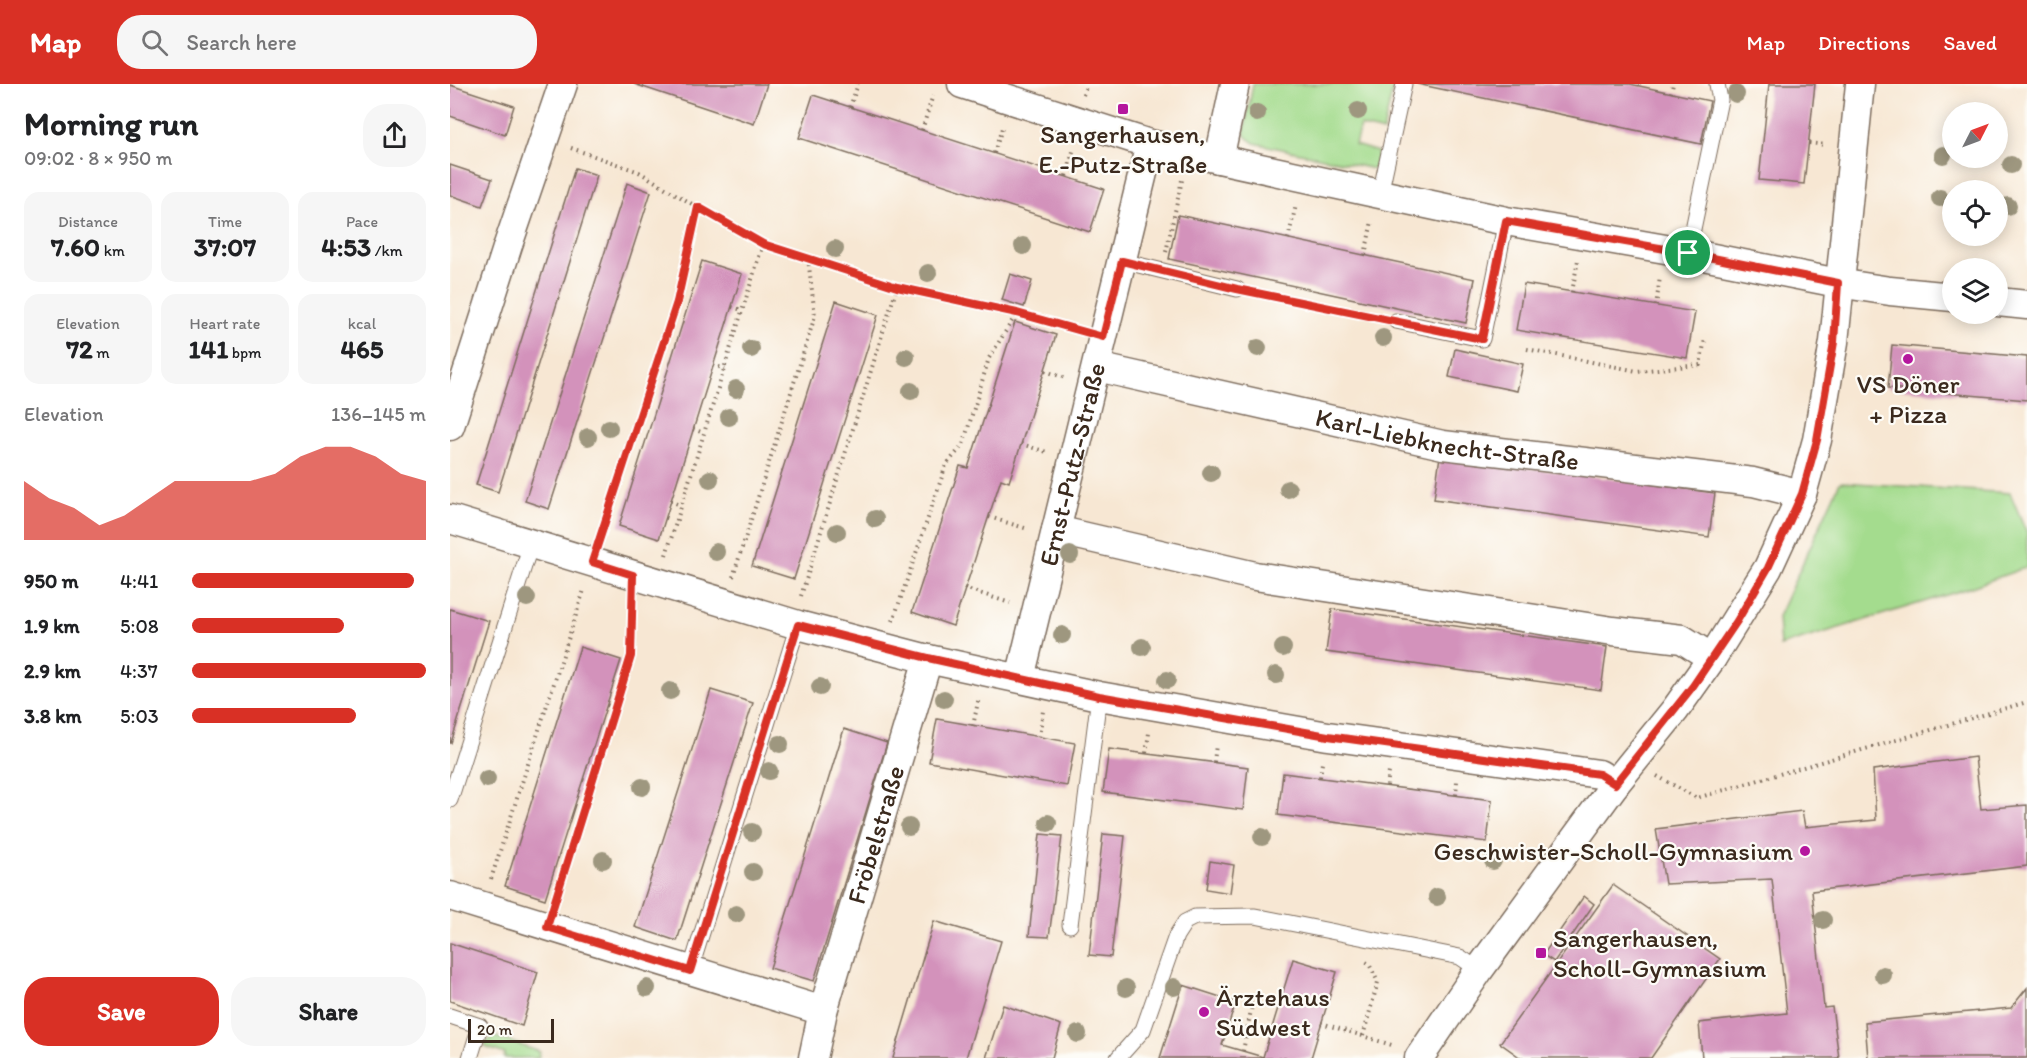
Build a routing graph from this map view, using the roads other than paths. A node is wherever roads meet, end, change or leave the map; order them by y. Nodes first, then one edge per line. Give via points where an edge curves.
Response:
1 (562, 84) edge
2 (962, 84) edge
3 (1235, 84) edge
4 (1404, 84) edge
5 (1717, 84) edge
6 (1860, 84) edge
7 (1150, 144) junction
8 (1219, 159) junction
9 (1377, 206) junction
10 (1506, 221) junction
11 (1688, 253) junction
12 (1122, 261) junction
13 (1838, 283) junction
14 (1237, 289) road end
15 (1942, 296) edge
16 (2008, 303) edge
17 (2027, 305) edge
18 (1396, 321) road end
19 (1096, 367) junction
20 (450, 426) edge
21 (1802, 494) junction
22 (450, 519) edge
23 (1055, 533) junction
24 (531, 544) junction
25 (798, 625) junction
26 (928, 658) junction
27 (1712, 658) junction
28 (1020, 678) junction
29 (1099, 696) junction
30 (1615, 784) junction
31 (450, 800) edge
32 (450, 896) edge
33 (1070, 925) dead end
34 (1479, 970) junction
35 (690, 971) junction
36 (823, 1011) junction
37 (450, 1016) edge
38 (1411, 1053) edge
39 (470, 1058) edge
40 (813, 1058) edge
41 (1118, 1058) edge

1 - 20 street
2 - 7 street
3 - 8 street
4 - 9 lane
5 - 11 lane via 1720,100
6 - 13 street
7 - 8 street
7 - 12 street, Ernst-Putz-Straße
8 - 9 street
9 - 10 street
10 - 11 street
10 - 18 lane via 1482,339
11 - 13 street
12 - 14 lane
12 - 19 street, Ernst-Putz-Straße
13 - 15 street
13 - 21 street via 1834,342 1817,440
16 - 17 street
19 - 21 street, Karl-Liebknecht-Straße via 1443,446 1753,482
19 - 23 street, Ernst-Putz-Straße
21 - 27 street via 1768,568
22 - 24 street
23 - 27 street via 1266,578 1682,639
23 - 28 street, Ernst-Putz-Straße
24 - 25 street
24 - 31 lane
25 - 26 street
25 - 35 lane
26 - 28 street
26 - 36 street, Fröbelstraße
27 - 30 street
28 - 29 street
29 - 30 street via 1328,736 1599,774
29 - 33 lane
30 - 34 street
32 - 35 street
34 - 38 street
34 - 41 lane via 1460,957 1256,916 1195,917 1185,922 1176,936 1143,1030
35 - 36 street
36 - 40 street, Fröbelstraße
37 - 39 lane via 480,1026

